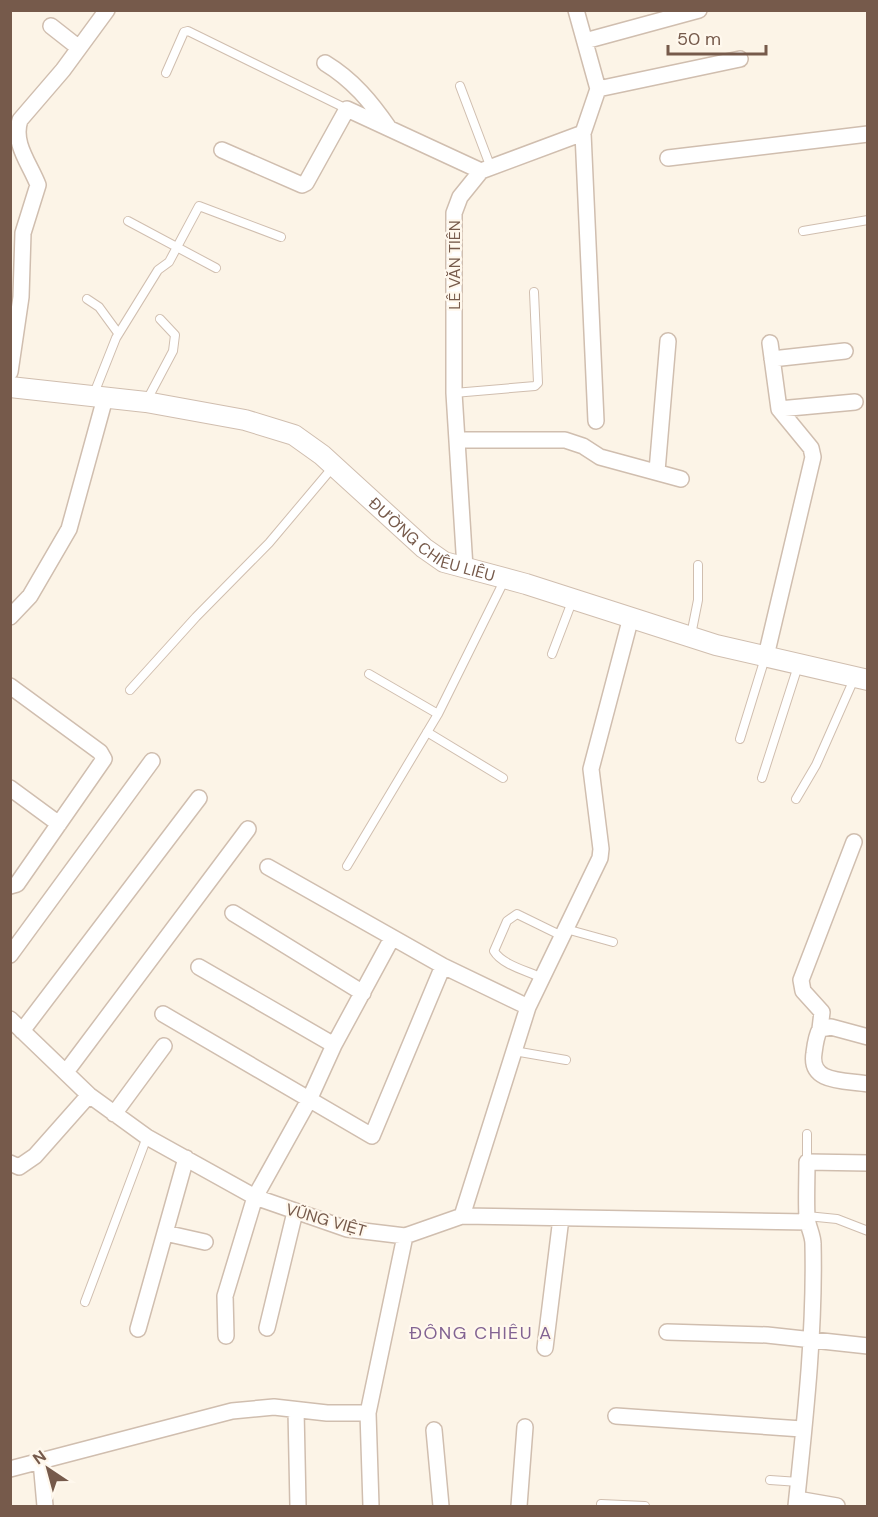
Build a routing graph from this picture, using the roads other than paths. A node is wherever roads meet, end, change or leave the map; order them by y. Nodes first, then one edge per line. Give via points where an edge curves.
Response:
1 (107, 10) edge
2 (576, 10) edge
3 (699, 10) edge
4 (51, 26) dead end
5 (585, 40) junction
6 (79, 48) junction
7 (740, 59) dead end
8 (325, 63) dead end
9 (166, 73) dead end
10 (460, 86) dead end
11 (598, 89) junction
12 (346, 109) junction
13 (389, 128) junction
14 (583, 133) junction
15 (867, 134) edge
16 (222, 150) dead end
17 (668, 158) dead end
18 (486, 170) junction
19 (867, 220) edge
20 (128, 221) dead end
21 (803, 231) dead end
22 (281, 237) dead end
23 (178, 248) junction
24 (216, 268) dead end
25 (534, 292) dead end
26 (87, 299) dead end
27 (160, 319) dead end
28 (118, 333) junction
29 (668, 341) dead end
30 (770, 343) dead end
31 (845, 351) dead end
32 (772, 359) junction
33 (10, 372) edge
34 (10, 387) edge
35 (454, 393) junction
36 (99, 398) junction
37 (146, 402) junction
38 (855, 402) dead end
39 (779, 409) junction
40 (596, 421) dead end
41 (457, 440) junction
42 (334, 466) junction
43 (657, 471) junction
44 (681, 479) dead end
45 (698, 564) dead end
46 (465, 568) junction
47 (505, 579) junction
48 (574, 599) junction
49 (10, 617) edge
50 (631, 617) junction
51 (691, 637) junction
52 (552, 654) dead end
53 (766, 656) junction
54 (799, 664) junction
55 (369, 674) dead end
56 (861, 679) edge
57 (10, 686) edge
58 (130, 690) dead end
59 (438, 714) junction
60 (428, 732) junction
61 (740, 739) dead end
62 (152, 761) dead end
63 (503, 778) dead end
64 (762, 778) dead end
65 (10, 788) edge
66 (198, 798) dead end
67 (796, 799) dead end
68 (59, 824) junction
69 (248, 829) dead end
70 (854, 842) dead end
71 (347, 866) dead end
72 (268, 867) dead end
73 (10, 886) edge
74 (233, 913) dead end
75 (564, 932) junction
76 (392, 938) junction
77 (613, 942) dead end
78 (10, 956) edge
79 (443, 966) junction
80 (199, 967) dead end
81 (542, 978) junction
82 (363, 993) junction
83 (528, 1007) junction
84 (163, 1014) dead end
85 (10, 1019) edge
86 (820, 1029) junction
87 (22, 1031) junction
88 (867, 1037) edge
89 (334, 1045) junction
90 (164, 1046) dead end
91 (514, 1051) junction
92 (566, 1060) dead end
93 (66, 1072) junction
94 (867, 1084) edge
95 (89, 1095) junction
96 (309, 1100) junction
97 (114, 1114) junction
98 (807, 1134) dead end
99 (147, 1137) junction
100 (186, 1158) junction
101 (807, 1162) junction
102 (10, 1163) edge
103 (867, 1163) edge
104 (255, 1197) junction
105 (295, 1212) junction
106 (462, 1216) junction
107 (561, 1218) junction
108 (807, 1219) junction
109 (867, 1231) edge
110 (165, 1233) junction
111 (405, 1236) junction
112 (205, 1242) dead end
113 (85, 1302) dead end
114 (267, 1328) dead end
115 (138, 1329) dead end
116 (667, 1332) dead end
117 (226, 1336) dead end
118 (811, 1338) junction
119 (867, 1346) edge
120 (545, 1348) dead end
121 (296, 1410) junction
122 (368, 1413) junction
123 (616, 1416) dead end
124 (525, 1427) dead end
125 (802, 1429) junction
126 (434, 1430) dead end
127 (41, 1461) junction
128 (10, 1469) edge
129 (770, 1480) dead end
130 (799, 1482) junction
131 (796, 1503) edge
132 (601, 1504) dead end
133 (45, 1506) edge
134 (298, 1506) edge
135 (371, 1506) edge
136 (441, 1506) edge
137 (519, 1506) edge
138 (645, 1506) edge
139 (837, 1506) edge

1 - 6 street
2 - 5 street
3 - 5 street
4 - 6 street
5 - 11 street
6 - 33 street via 16,130 38,185 23,233 21,297
7 - 11 street
8 - 13 street via 356,86
9 - 12 lane via 184,32 188,31
10 - 18 lane
11 - 14 street
12 - 13 street
12 - 16 street via 302,185
13 - 18 street
14 - 18 street, LÊ VĂN TIÊN
14 - 40 street
15 - 17 street
18 - 35 street, LÊ VĂN TIÊN via 460,197 454,213
19 - 21 lane
20 - 23 lane
22 - 23 lane via 201,206 191,217
23 - 24 lane
23 - 28 lane via 170,262 158,270
25 - 35 lane via 538,383
26 - 28 lane via 99,307
27 - 37 lane via 175,335 173,351
28 - 36 lane
29 - 43 street
30 - 32 street
31 - 32 street
32 - 39 street
34 - 36 street, ĐƯỜNG CHIÊU LIÊU
35 - 41 street, LÊ VĂN TIÊN
36 - 37 street, ĐƯỜNG CHIÊU LIÊU
36 - 49 street via 69,529 30,596
37 - 42 street, ĐƯỜNG CHIÊU LIÊU via 245,420 294,435
38 - 39 street
39 - 53 street via 811,448 813,458
41 - 43 street via 565,440 600,457
41 - 46 street, LÊ VĂN TIÊN
42 - 46 street, ĐƯỜNG CHIÊU LIÊU via 424,548 444,562
42 - 58 lane via 269,543
43 - 44 street
45 - 51 lane via 698,600
46 - 47 street, ĐƯỜNG CHIÊU LIÊU
47 - 48 street, ĐƯỜNG CHIÊU LIÊU
47 - 59 lane
48 - 50 street, ĐƯỜNG CHIÊU LIÊU
48 - 52 lane
50 - 51 street, ĐƯỜNG CHIÊU LIÊU
50 - 75 street via 591,769 600,858
51 - 53 street, ĐƯỜNG CHIÊU LIÊU
53 - 54 street, ĐƯỜNG CHIÊU LIÊU
53 - 61 lane
54 - 56 street, ĐƯỜNG CHIÊU LIÊU
54 - 64 lane
55 - 59 lane
56 - 67 lane
57 - 68 street via 100,752 104,759
59 - 60 lane
60 - 63 lane
60 - 71 lane
62 - 78 street
65 - 68 street
66 - 87 street
68 - 73 street via 17,884
69 - 93 street
70 - 86 street via 801,980 802,991 822,1012
72 - 76 street
74 - 82 street
75 - 77 lane
75 - 81 street
75 - 81 lane via 517,914 507,921 495,954
76 - 79 street
76 - 82 street
79 - 83 street
79 - 96 street via 372,1136
80 - 89 street
81 - 83 street
82 - 89 street
83 - 91 street
84 - 96 street
85 - 87 street, VŨNG VIỆT
86 - 88 street via 831,1027
86 - 94 street via 812,1061 817,1073
87 - 93 street, VŨNG VIỆT
89 - 96 street
90 - 97 street
91 - 92 lane
91 - 106 street
93 - 95 street, VŨNG VIỆT
95 - 97 street, VŨNG VIỆT
95 - 102 street via 35,1156 19,1167
96 - 104 street
97 - 99 street, VŨNG VIỆT
98 - 101 lane
99 - 100 street, VŨNG VIỆT
99 - 113 lane
100 - 104 street, VŨNG VIỆT
100 - 110 street
101 - 103 street
101 - 108 street
104 - 105 street, VŨNG VIỆT
104 - 117 street via 225,1296
105 - 111 street, VŨNG VIỆT via 347,1229
105 - 114 street
106 - 107 street, VŨNG VIỆT
106 - 111 street, VŨNG VIỆT
107 - 108 street, VŨNG VIỆT
107 - 120 street
108 - 109 lane via 837,1219
108 - 118 street via 813,1242
110 - 112 street
110 - 115 street
111 - 122 street
116 - 118 street
118 - 119 street
118 - 125 street
121 - 122 street
121 - 127 street via 274,1407 232,1411
121 - 134 street
122 - 135 street
123 - 125 street
124 - 137 street
125 - 130 street
126 - 136 street
127 - 128 street
127 - 133 street
129 - 130 lane
130 - 131 street
131 - 139 street
132 - 138 lane

